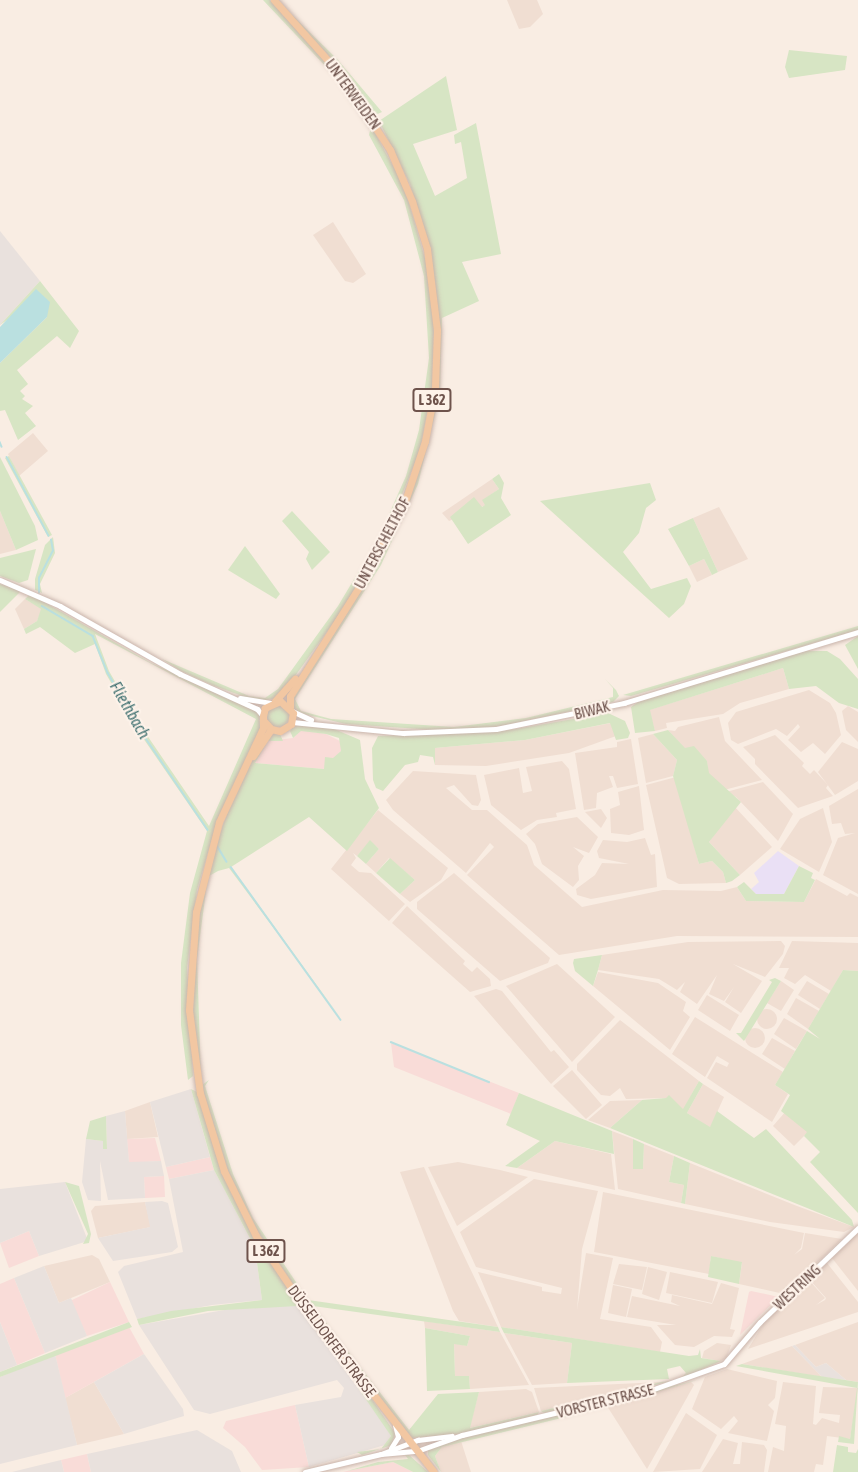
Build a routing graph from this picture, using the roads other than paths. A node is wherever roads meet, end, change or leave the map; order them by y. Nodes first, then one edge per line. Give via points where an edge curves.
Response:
1 (274, 0) edge
2 (412, 201) joint
3 (0, 580) edge
4 (330, 631) junction
5 (858, 632) edge
6 (225, 694) junction
7 (273, 702) junction
8 (291, 709) junction
9 (263, 718) junction
10 (292, 722) junction
11 (318, 722) junction
12 (271, 729) junction
13 (238, 778) junction
14 (858, 1228) edge
15 (738, 1348) joint
16 (395, 1425) junction
17 (462, 1435) junction
18 (410, 1443) junction
19 (391, 1449) junction
20 (417, 1451) junction
21 (381, 1454) junction
22 (305, 1472) edge
23 (434, 1472) edge

1 - 2 main road, UNTERWEIDEN / L 362 via 357,97 390,150
2 - 4 main road, UNTERSCHELTHOF / L 362 via 428,256 436,322 435,388 425,441 392,529
3 - 6 street via 60,606 140,653
4 - 7 main road, UNTERSCHELTHOF / L 362
4 - 8 main road, UNTERSCHELTHOF / L 362 via 290,696
5 - 11 street, BIWAK via 624,703 525,725 431,733
6 - 7 street
6 - 9 street via 257,709
7 - 8 main road
7 - 9 main road
8 - 10 main road
8 - 11 street, BIWAK
9 - 12 main road
9 - 13 main road, L 362
10 - 11 street, BIWAK
10 - 12 main road via 284,730
12 - 13 main road, L 362
13 - 16 main road, DÜSSELDORFER STRASSE / L 362 via 211,847 192,936 191,1034 203,1107 224,1170 256,1236
14 - 15 street, WESTRING
15 - 17 street, VORSTER STRASSE via 724,1364 675,1382
16 - 18 main road, DÜSSELDORFER STRASSE / L 362
16 - 19 street via 398,1437
17 - 18 street, VORSTER STRASSE
17 - 20 street, VORSTER STRASSE
18 - 19 street, VORSTER STRASSE
18 - 20 main road, DÜSSELDORFER STRASSE / L 362
19 - 21 street, VORSTER STRASSE
20 - 21 street
20 - 23 main road, DÜSSELDORFER STRASSE / L 362
21 - 22 street, VORSTER STRASSE

